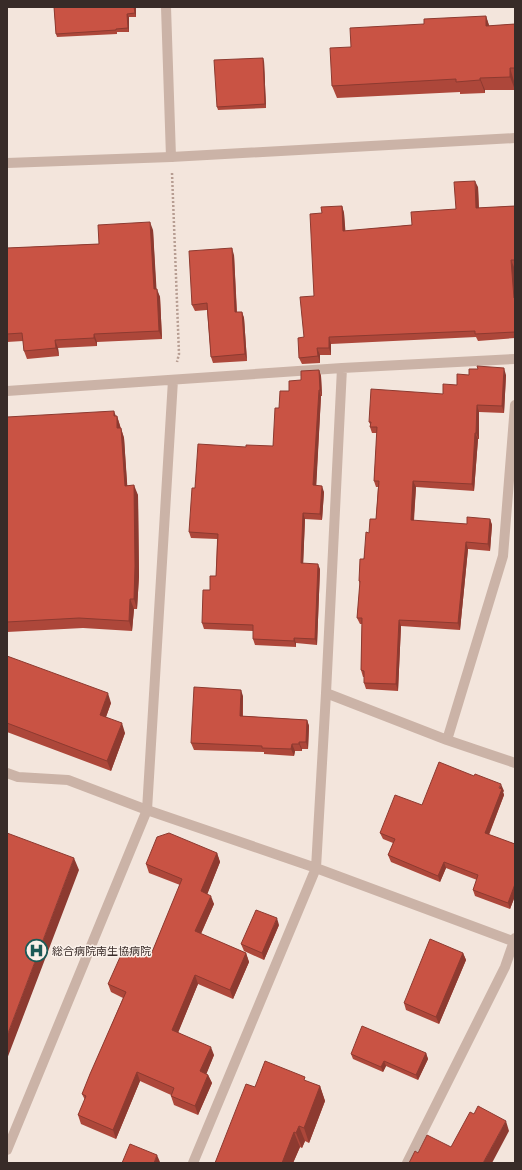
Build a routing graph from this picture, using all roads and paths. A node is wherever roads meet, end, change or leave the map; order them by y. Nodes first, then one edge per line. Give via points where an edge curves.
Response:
1 (166, 7) edge
2 (515, 138) edge
3 (171, 157) junction
4 (7, 162) edge
5 (515, 359) edge
6 (342, 368) junction
7 (173, 380) junction
8 (7, 391) edge
9 (515, 405) edge
10 (326, 693) junction
11 (447, 740) junction
12 (515, 763) edge
13 (7, 773) edge
14 (147, 810) junction
15 (316, 868) junction
16 (515, 940) edge
17 (7, 1150) edge
18 (193, 1163) edge
19 (407, 1163) edge

1 - 3 street
2 - 3 street
3 - 4 street
3 - 7 path via 179,354
5 - 6 street
6 - 7 street
6 - 10 street
7 - 8 street
7 - 14 street
9 - 11 street via 503,556
10 - 11 street
10 - 15 street
11 - 12 street
13 - 14 street via 18,777 68,780
14 - 15 street
14 - 17 street
15 - 16 street
15 - 18 street
16 - 19 street via 505,968

